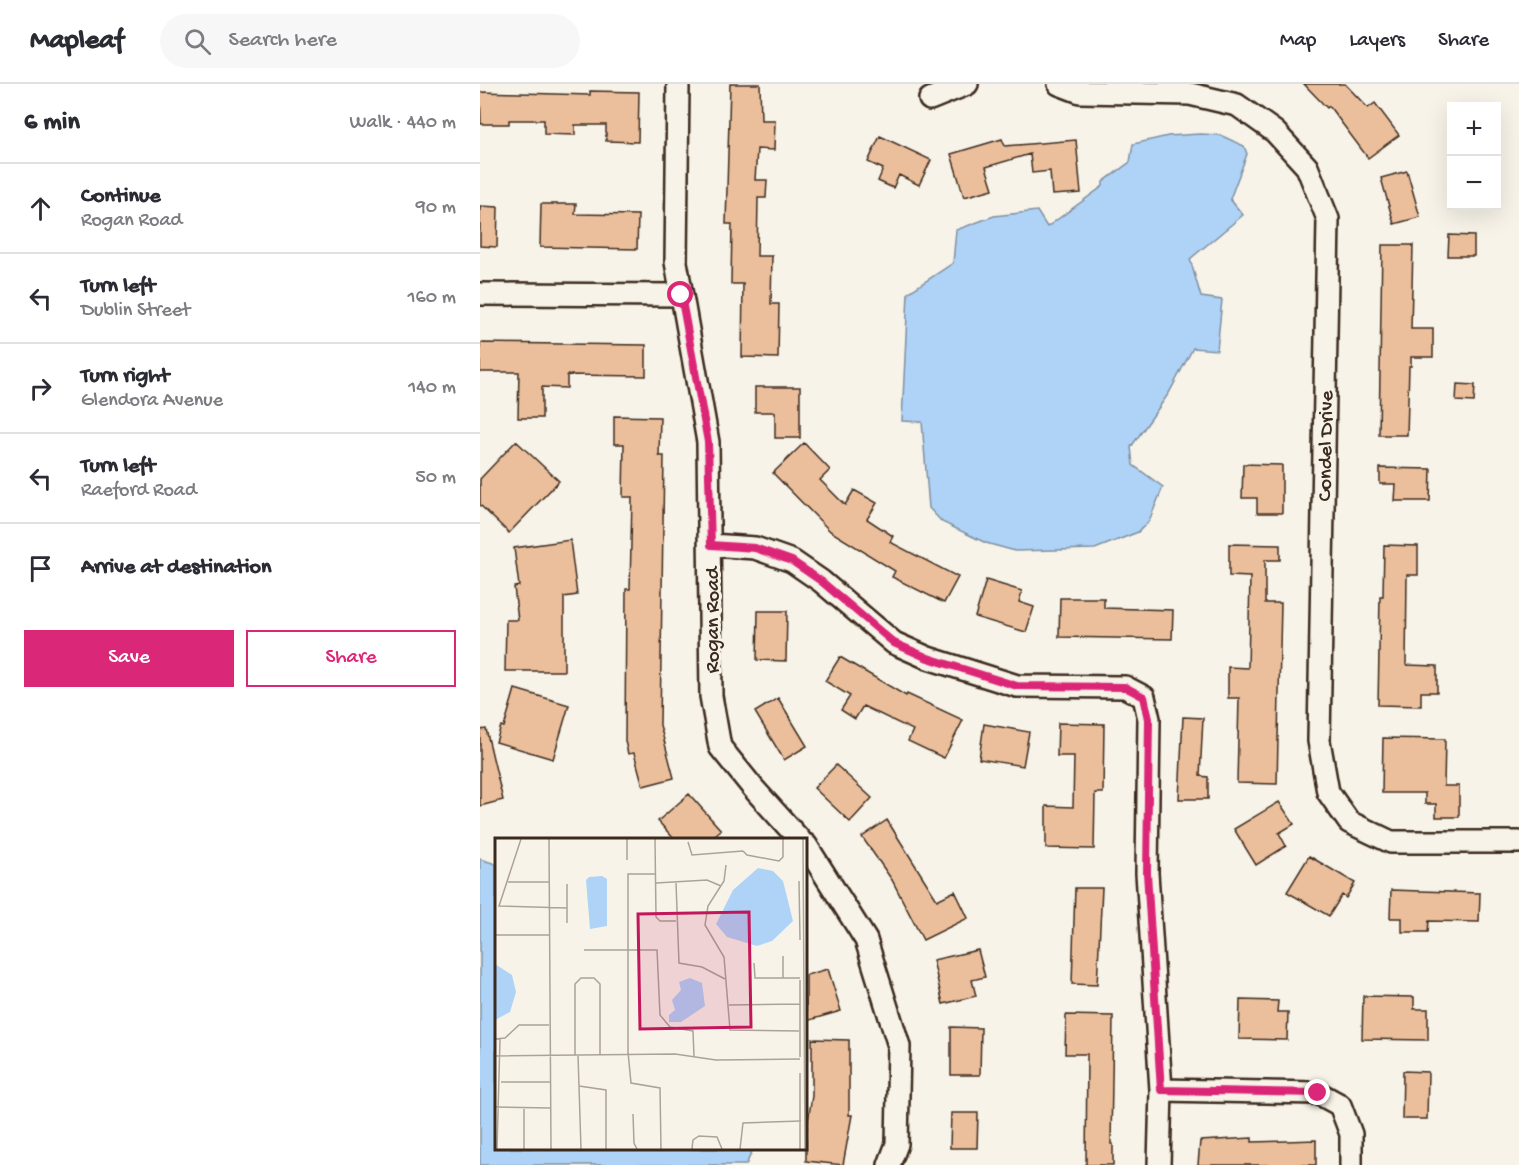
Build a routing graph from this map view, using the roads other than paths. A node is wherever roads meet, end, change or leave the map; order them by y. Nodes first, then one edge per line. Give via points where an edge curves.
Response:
1 (678, 84) edge
2 (967, 84) edge
3 (1059, 84) edge
4 (930, 99) dead end
5 (480, 294) edge
6 (681, 295) junction
7 (711, 545) junction
8 (798, 838) edge
9 (1519, 842) edge
10 (807, 847) edge
11 (1161, 1090) junction
12 (889, 1165) edge
13 (1159, 1165) edge
14 (1351, 1165) edge

1 - 6 street, Rogan Road via 676,262
2 - 4 street
3 - 9 street, Condel Drive via 1080,92 1190,94 1237,105 1275,132 1307,167 1328,219 1319,741 1328,792 1349,822 1390,842
5 - 6 street
6 - 7 street, Rogan Road via 708,442
7 - 8 street, Rogan Road via 711,696 720,747
7 - 11 street via 755,548 792,561 894,643 928,658 1017,686 1125,687 1144,697 1149,719 1147,873
10 - 12 street via 866,940 899,1046 897,1144
11 - 13 street
11 - 14 street via 1318,1093 1340,1105 1351,1134

